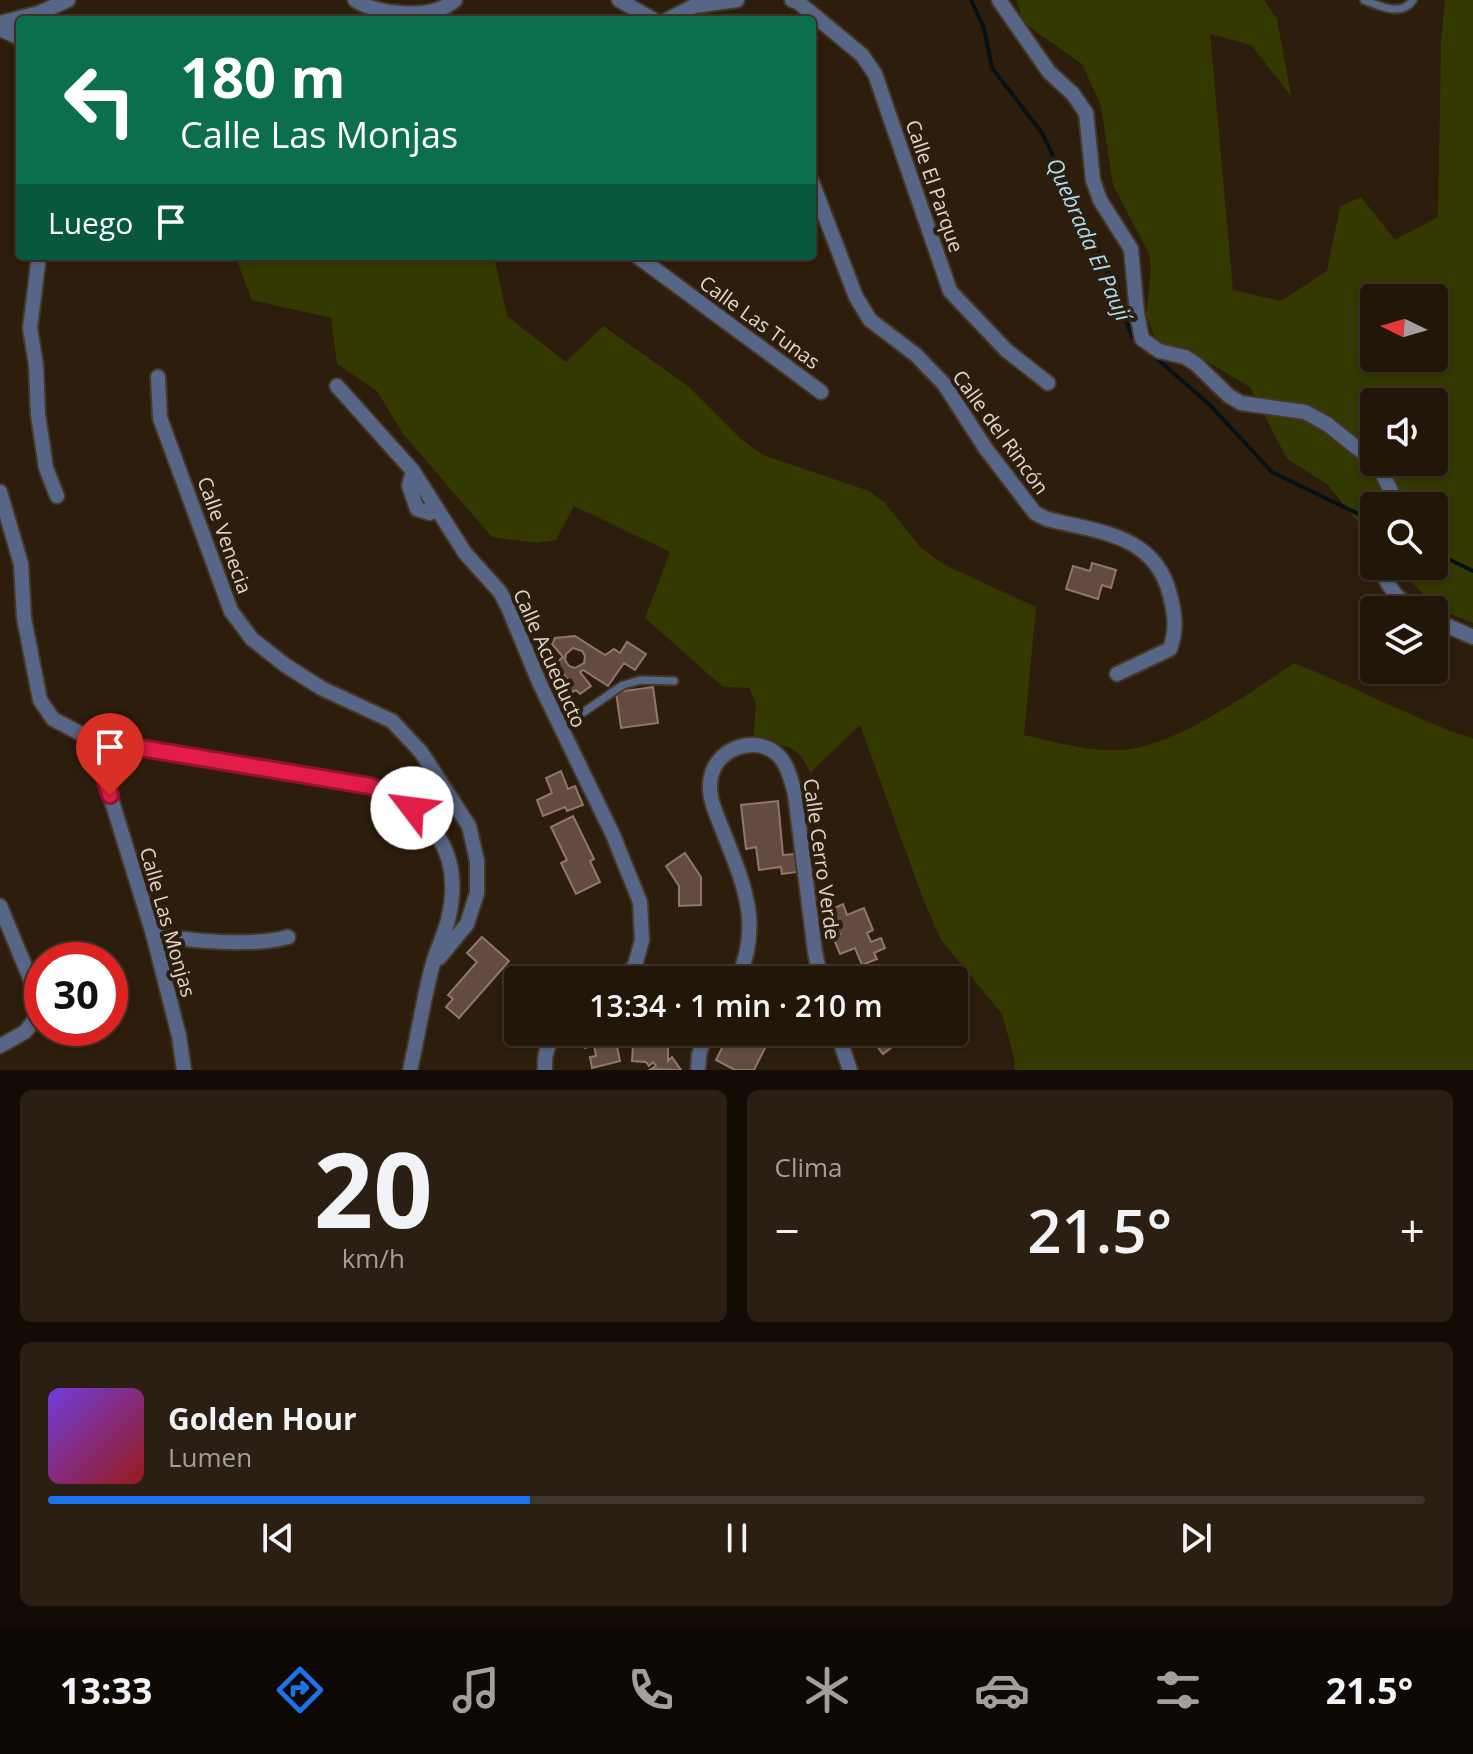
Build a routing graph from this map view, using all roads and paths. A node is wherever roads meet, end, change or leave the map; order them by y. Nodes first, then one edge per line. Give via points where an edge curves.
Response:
1 (68, 0) edge
2 (355, 0) edge
3 (455, 0) edge
4 (619, 0) edge
5 (737, 0) edge
6 (792, 0) edge
7 (999, 0) edge
8 (1364, 0) edge
9 (1413, 0) edge
10 (30, 16) edge
11 (647, 16) edge
12 (675, 16) edge
13 (815, 16) edge
14 (816, 17) edge
15 (816, 192) edge
16 (38, 260) edge
17 (642, 260) edge
18 (158, 377) dead end
19 (1048, 383) dead end
20 (337, 386) dead end
21 (821, 392) dead end
22 (0, 492) edge
23 (1392, 492) edge
24 (57, 496) dead end
25 (1385, 580) edge
26 (1398, 596) edge
27 (1448, 626) edge
28 (1473, 637) edge
29 (1117, 674) dead end
30 (674, 681) dead end
31 (560, 728) junction
32 (93, 740) junction
33 (0, 906) edge
34 (153, 934) junction
35 (288, 937) dead end
36 (432, 966) junction
37 (634, 966) edge
38 (744, 966) edge
39 (818, 966) edge
40 (0, 1046) edge
41 (548, 1046) edge
42 (702, 1046) edge
43 (842, 1046) edge
44 (184, 1070) edge
45 (410, 1070) edge
46 (545, 1070) edge
47 (698, 1070) edge
48 (850, 1070) edge

1 - 10 street
2 - 3 street via 391,11 422,12
4 - 11 street
5 - 12 street via 694,6
6 - 13 street, Calle El Parque
7 - 23 street via 1049,72 1086,113 1093,180 1131,249 1142,339 1196,364 1241,403 1305,412 1327,424 1366,455
8 - 9 lane via 1403,10
14 - 19 street, Calle El Parque via 862,55 875,74 950,291 1006,350
15 - 29 street, Calle del Rincón via 870,320 944,384 1035,513 1125,539 1149,554 1166,579 1176,633 1170,649
16 - 24 street via 30,328 46,468
17 - 21 street, Calle Las Tunas
18 - 36 street, Calle Venecia via 160,418 231,611 252,639 285,665 392,721 421,752 469,826 477,893 467,924
20 - 31 street, Calle Acueducto via 413,471 465,553 500,592
22 - 32 street via 21,564 24,618 40,700 53,719
25 - 26 street
27 - 28 street
30 - 31 lane via 623,685
31 - 37 street, Calle Acueducto via 640,902 642,940
32 - 34 street, Calle Las Monjas
32 - 36 street via 370,786 393,795 439,833 450,859 453,897
33 - 40 street via 39,1000 37,1017 25,1032
34 - 35 street via 263,942
34 - 44 street, Calle Las Monjas
36 - 45 street
38 - 39 street, Calle Cerro Verde via 750,906 710,797 712,773 724,754 759,745 777,753 795,794
41 - 46 street
42 - 47 street
43 - 48 street

